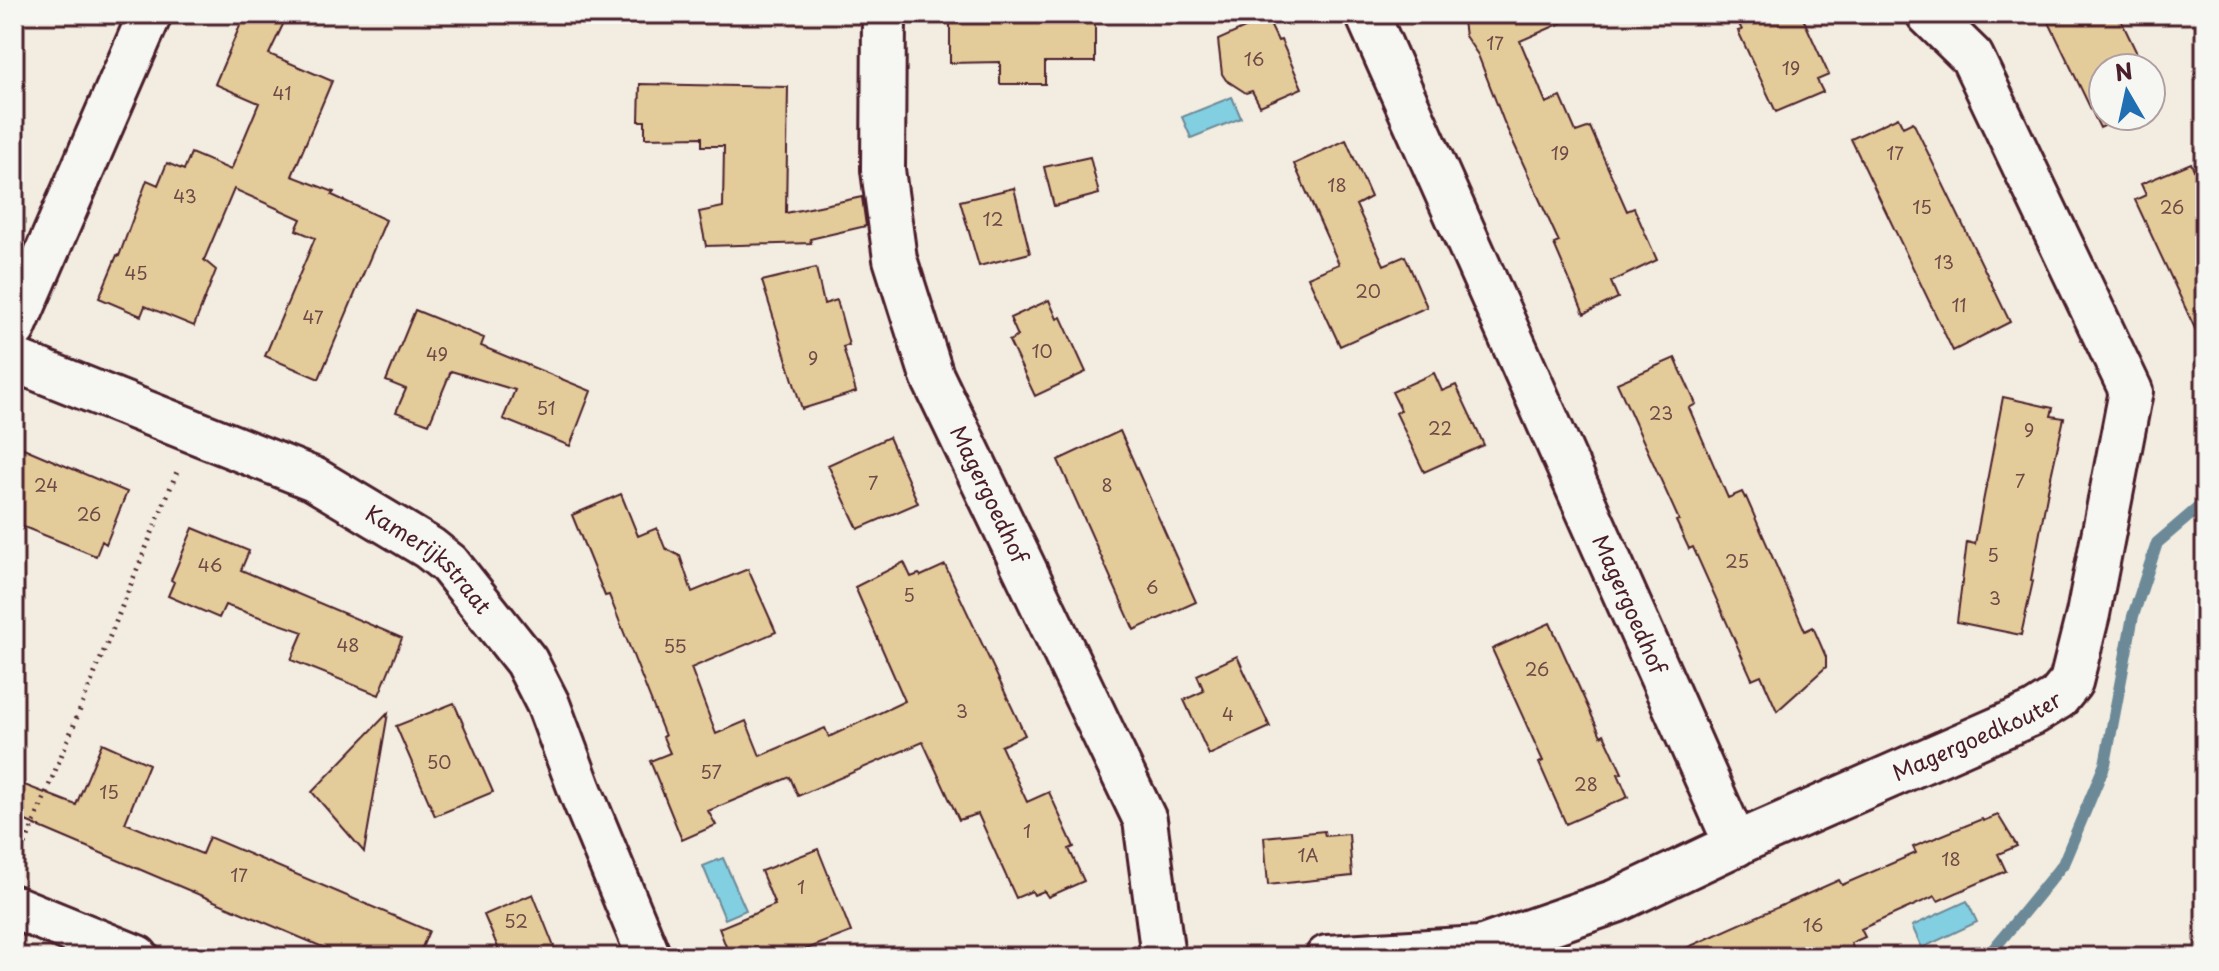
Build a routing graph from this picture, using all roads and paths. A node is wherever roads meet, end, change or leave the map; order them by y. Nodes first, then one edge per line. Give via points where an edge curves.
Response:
1 (150, 14) edge
2 (884, 14) edge
3 (1367, 14) edge
4 (1928, 14) edge
5 (14, 328) edge
6 (14, 360) edge
7 (193, 431) junction
8 (1736, 845) junction
9 (14, 872) edge
10 (14, 907) edge
11 (137, 957) edge
12 (649, 957) edge
13 (1163, 957) edge
14 (1327, 957) edge

1 - 5 street
2 - 13 street, Magergoedhof via 883,170 895,259 932,376 1145,820
3 - 8 street, Magergoedhof
4 - 8 street, Magergoedkouter via 1972,57 2131,391 2088,614 2071,682 2058,698
6 - 7 street, Kamerijkstraat
7 - 9 path
7 - 12 street, Kamerijkstraat via 314,479 429,548 455,570 526,661
8 - 14 street, Magergoedkouter via 1616,901 1480,948
10 - 11 street

